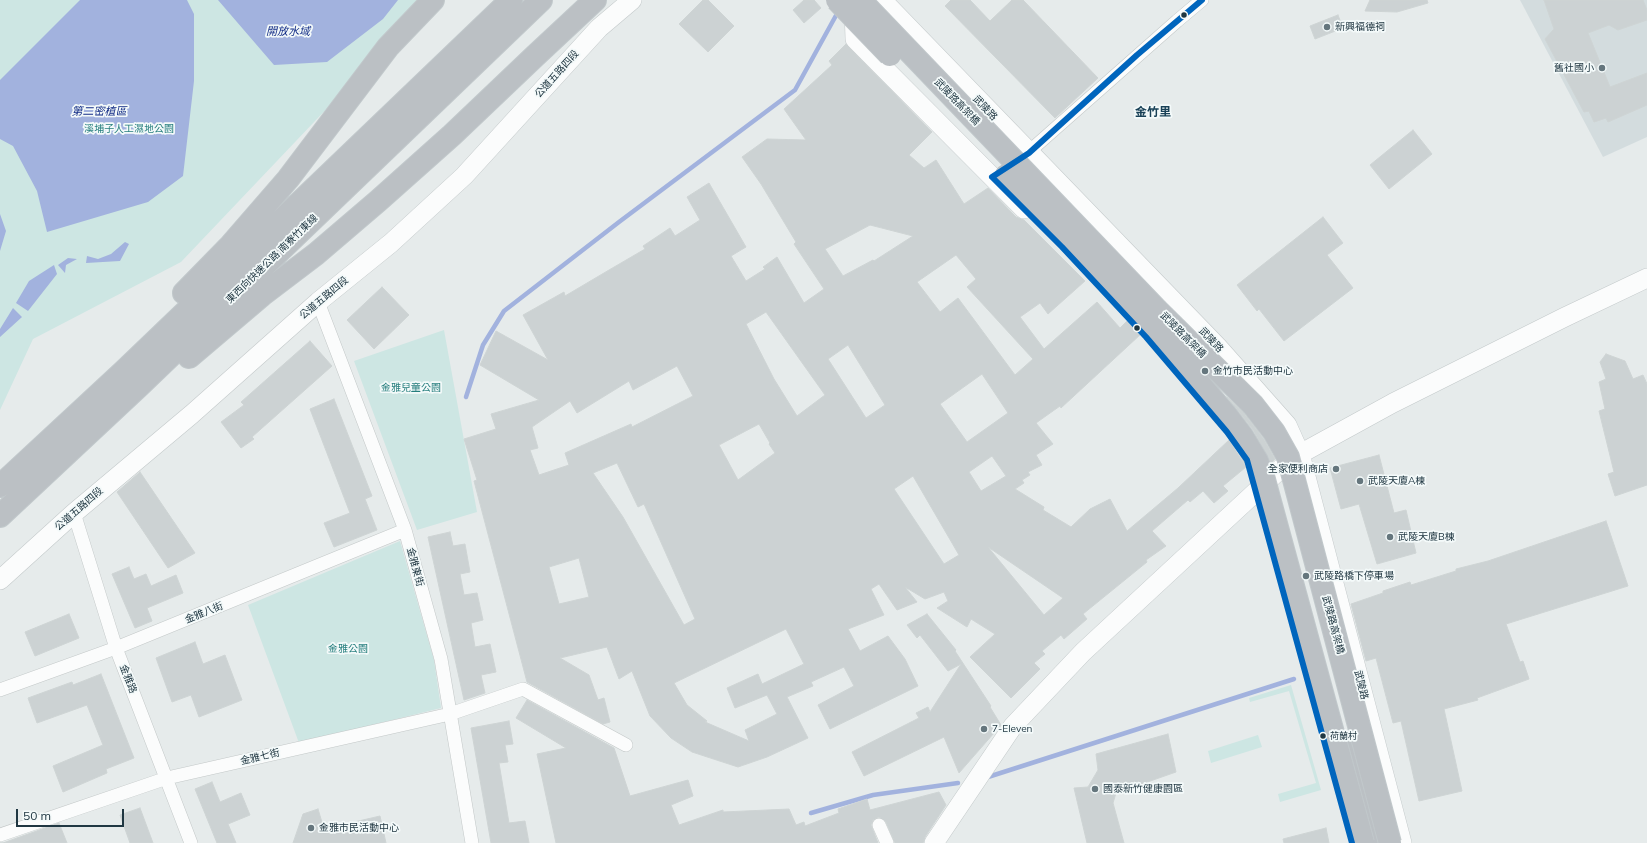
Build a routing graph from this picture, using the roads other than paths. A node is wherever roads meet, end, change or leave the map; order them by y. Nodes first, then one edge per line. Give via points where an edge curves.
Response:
1 (433, 0) edge
2 (511, 0) edge
3 (541, 0) edge
4 (632, 0) edge
5 (825, 0) edge
6 (1202, 0) edge
7 (853, 1) edge
8 (593, 2) edge
9 (882, 35) junction
10 (1029, 153) junction
11 (992, 177) junction
12 (1075, 200) junction
13 (1045, 230) junction
14 (1647, 278) edge
15 (318, 302) junction
16 (1180, 309) junction
17 (1150, 323) junction
18 (124, 371) junction
19 (139, 386) junction
20 (1300, 454) junction
21 (0, 486) edge
22 (1256, 491) junction
23 (74, 513) junction
24 (0, 516) edge
25 (405, 530) junction
26 (0, 580) edge
27 (116, 648) junction
28 (0, 690) edge
29 (450, 714) junction
30 (626, 745) dead end
31 (167, 778) junction
32 (879, 825) dead end
33 (0, 835) edge
34 (191, 843) edge
35 (472, 843) edge
36 (887, 843) edge
37 (934, 843) edge
38 (1352, 843) edge
39 (1363, 843) edge
40 (1377, 843) edge
41 (1390, 843) edge
42 (1402, 843) edge

1 - 18 highway via 388,47 288,179 229,247 162,316 142,341
2 - 18 highway
3 - 19 highway, 東西向快速公路 南寮竹東線
4 - 15 street, 公道五路四段 via 599,28 464,176 391,243
5 - 9 highway, bridge
6 - 10 street
7 - 9 highway, bridge
7 - 9 highway, 武陵路高架橋, bridge
7 - 10 street, 武陵路 via 887,5
7 - 11 street via 855,39
8 - 19 highway via 452,135 316,254 262,295 182,363 162,377
9 - 17 highway, 武陵路高架橋, bridge
10 - 11 street
10 - 12 street, 武陵路
11 - 13 street
12 - 13 street
12 - 16 street, 武陵路
13 - 17 street
14 - 20 street via 1564,317
15 - 23 street, 公道五路四段 via 192,414
15 - 25 street, 金雅東街
16 - 17 street
16 - 20 street, 武陵路 via 1217,346 1287,425
17 - 22 street via 1246,460
17 - 39 highway, 武陵路高架橋, bridge via 1226,415 1257,461
17 - 40 highway, bridge via 1209,367 1244,410 1262,439 1277,474
17 - 41 highway, 武陵路高架橋, bridge via 1253,405 1274,432 1288,457
18 - 21 highway
19 - 24 highway, 東西向快速公路 南寮竹東線
20 - 22 street
20 - 42 street, 武陵路
22 - 37 street via 1083,652 1013,726
22 - 38 street
23 - 26 street, 公道五路四段
23 - 27 street, 金雅路
25 - 27 street, 金雅八街
25 - 29 street, 金雅東街 via 441,659
27 - 28 street, 金雅八街
27 - 31 street, 金雅路
29 - 30 street, 金雅七街 via 523,688
29 - 31 street, 金雅七街
29 - 35 street, 金雅東街
31 - 33 street, 金雅七街
31 - 34 street, 金雅路
32 - 36 street

